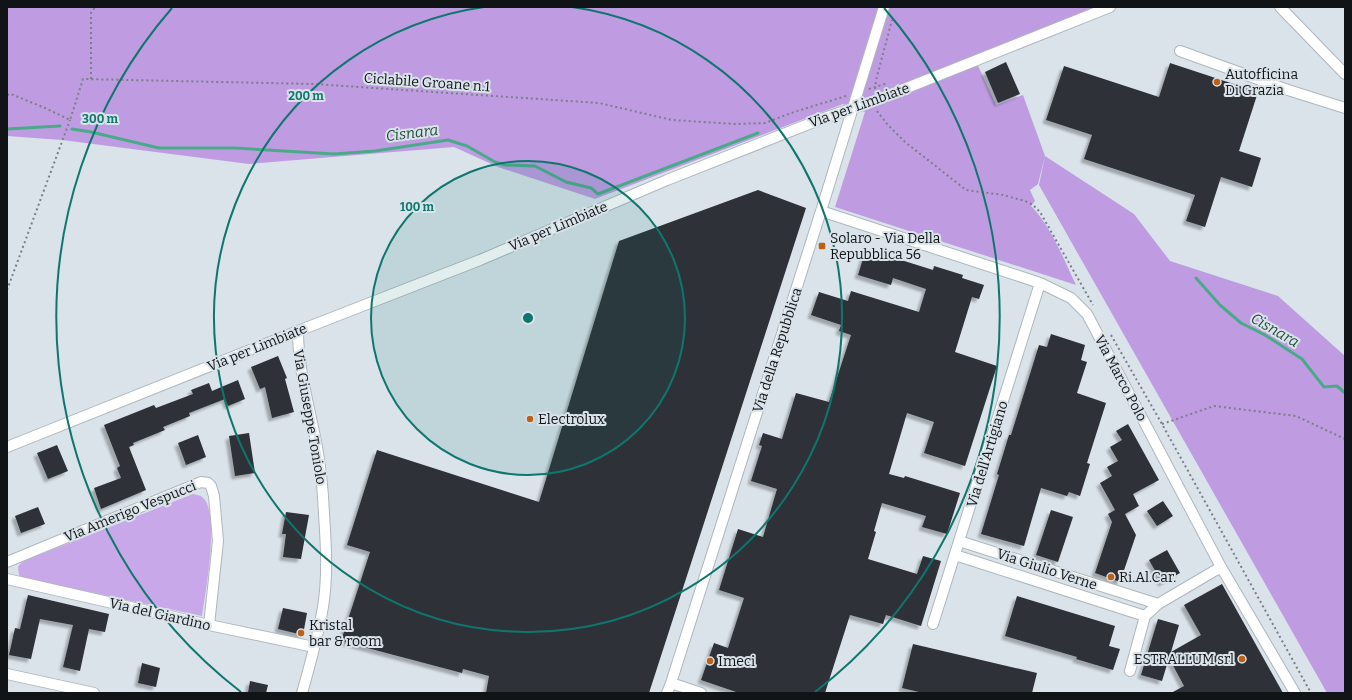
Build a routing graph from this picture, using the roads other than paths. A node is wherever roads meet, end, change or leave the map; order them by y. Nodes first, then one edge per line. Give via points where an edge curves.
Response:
1 (884, 7) edge
2 (1110, 7) edge
3 (1280, 7) edge
4 (1180, 51) dead end
5 (1345, 74) edge
6 (853, 108) junction
7 (1345, 108) edge
8 (821, 211) junction
9 (1040, 283) junction
10 (298, 331) junction
11 (7, 447) edge
12 (959, 541) junction
13 (955, 555) junction
14 (7, 562) edge
15 (1221, 568) junction
16 (7, 579) edge
17 (1158, 604) junction
18 (1145, 616) junction
19 (933, 624) dead end
20 (209, 625) junction
21 (314, 647) junction
22 (1130, 672) dead end
23 (7, 674) edge
24 (671, 683) junction
25 (94, 693) edge
26 (302, 693) edge
27 (667, 693) edge
28 (701, 693) edge
29 (1295, 693) edge

1 - 6 street, Via della Repubblica
2 - 6 street, Via per Limbiate
3 - 5 street
4 - 7 street
6 - 8 street, Via della Repubblica
6 - 10 street, Via per Limbiate via 667,180 480,260
8 - 9 street, Via Marco Polo
8 - 24 street, Via della Repubblica
9 - 12 street, Via dell'Artigiano
9 - 15 street, Via Marco Polo via 1071,298 1087,314
10 - 11 street, Via per Limbiate
10 - 21 street, Via Giuseppe Toniolo via 302,375 322,480 327,555 323,606
12 - 13 street, Via dell'Artigiano
12 - 17 street, Via Giulio Verne
13 - 18 street, Via Giulio Verne
13 - 19 street, Via dell'Artigiano
14 - 20 street, Via Amerigo Vespucci via 205,482 210,486 214,496 218,541
15 - 17 street
15 - 29 street, Via Marco Polo
16 - 20 street, Via del Giardino
17 - 18 street
18 - 22 street
20 - 21 street, Via del Giardino
21 - 26 street, Via Giuseppe Toniolo
23 - 25 street
24 - 27 street, Via della Repubblica
24 - 28 street

